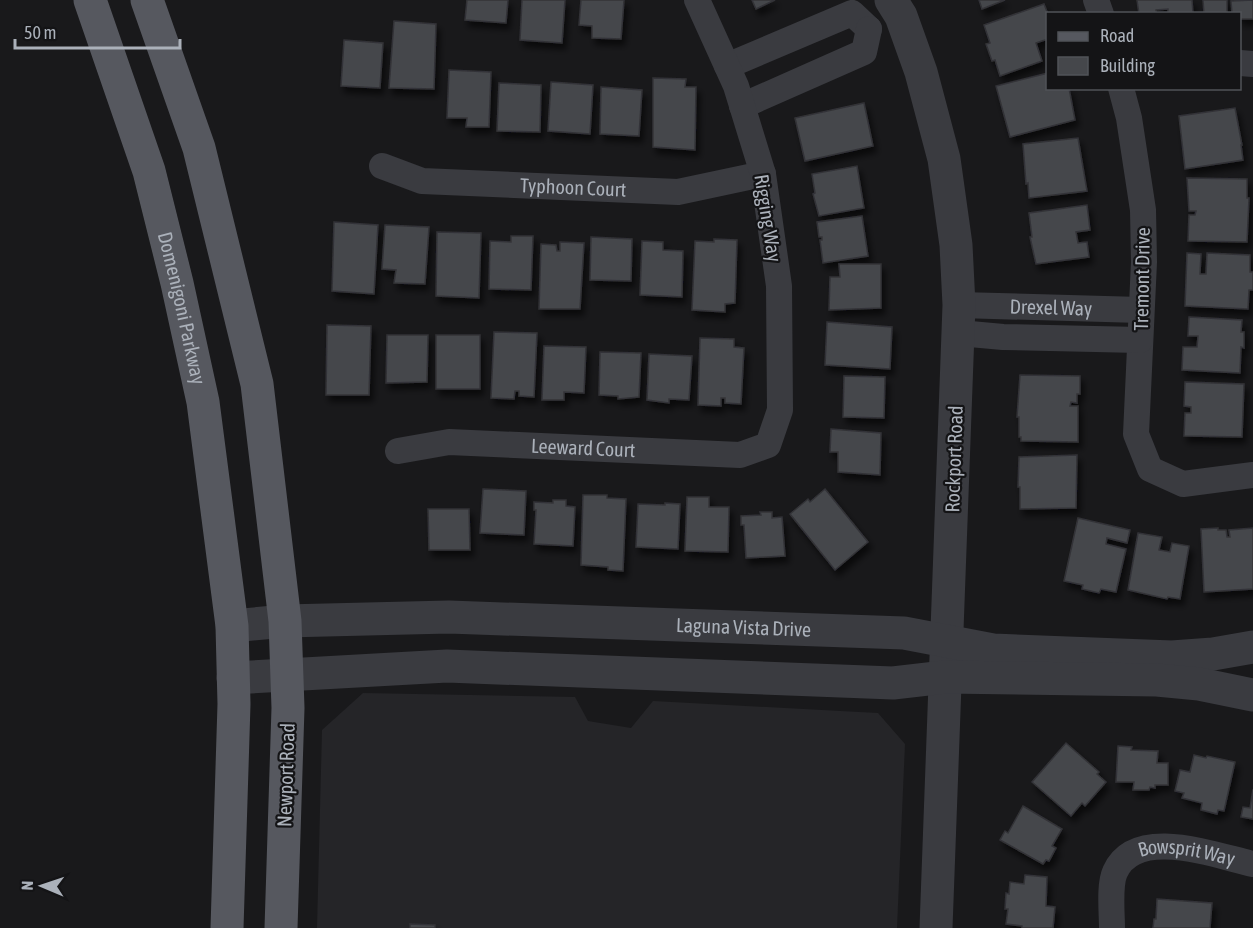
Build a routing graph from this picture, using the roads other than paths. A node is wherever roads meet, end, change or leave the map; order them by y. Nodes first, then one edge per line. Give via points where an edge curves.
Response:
1 (90, 0) edge
2 (147, 0) edge
3 (697, 0) edge
4 (896, 8) edge
5 (869, 29) junction
6 (801, 34) junction
7 (727, 66) junction
8 (816, 72) junction
9 (1122, 90) edge
10 (742, 106) junction
11 (382, 166) dead end
12 (763, 174) junction
13 (1055, 307) junction
14 (1141, 310) junction
15 (959, 319) junction
16 (1055, 338) junction
17 (1140, 340) junction
18 (768, 445) joint
19 (398, 451) dead end
20 (1253, 476) edge
21 (285, 621) junction
22 (232, 626) junction
23 (947, 640) junction
24 (1253, 648) edge
25 (287, 675) junction
26 (945, 677) junction
27 (233, 678) junction
28 (1253, 694) edge
29 (1253, 864) edge
30 (227, 928) edge
31 (281, 928) edge
32 (936, 928) edge
33 (1112, 928) edge

1 - 22 main road, Domenigoni Parkway via 149,171 177,283 203,402
2 - 21 main road via 200,148 257,384
3 - 7 street, Rigging Way
4 - 5 street
4 - 15 street, Rockport Road via 921,72 944,159 956,245
5 - 6 street via 852,13
5 - 8 street via 864,52
6 - 7 street
6 - 8 street
7 - 10 street, Rigging Way
8 - 10 street
9 - 14 street, Tremont Drive via 1143,210
10 - 12 street, Rigging Way
11 - 12 street, Typhoon Court via 422,181 678,192
12 - 18 street, Rigging Way via 779,286 780,410
13 - 14 street, Drexel Way
13 - 15 street, Drexel Way
13 - 16 street
14 - 17 street, Tremont Drive
15 - 16 street, Drexel Way via 1003,337
15 - 23 street, Rockport Road
16 - 17 street, Drexel Way
17 - 20 street, Tremont Drive via 1136,434 1150,469 1183,484
18 - 19 street, Leeward Court via 740,454 449,442
21 - 22 street, Laguna Vista Drive
21 - 23 street, Laguna Vista Drive via 461,618 904,633
21 - 25 main road, Newport Road
22 - 27 main road
23 - 24 street, Laguna Vista Drive via 993,650 1172,657
23 - 26 street, Rockport Road
25 - 26 street via 447,666 893,683
25 - 27 street
25 - 31 main road, Newport Road
26 - 28 street via 1157,680
26 - 32 street, Rockport Road
27 - 30 main road
29 - 33 street, Bowsprit Way via 1178,847 1137,850 1114,873

